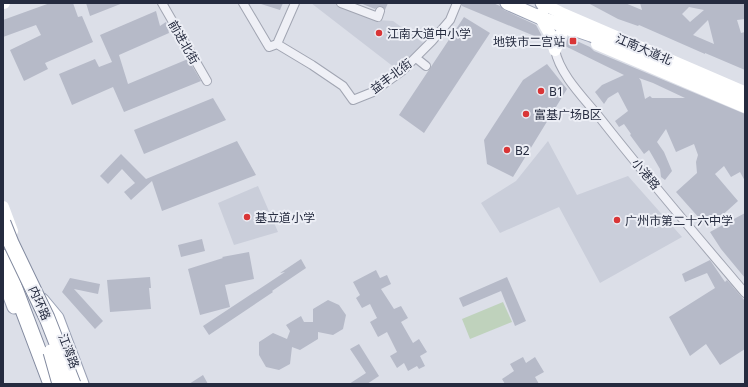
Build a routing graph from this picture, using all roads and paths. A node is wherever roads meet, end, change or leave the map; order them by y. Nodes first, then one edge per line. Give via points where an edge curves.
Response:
1 (162, 3) edge
2 (243, 3) edge
3 (295, 3) edge
4 (341, 3) edge
5 (457, 3) edge
6 (507, 3) edge
7 (543, 3) edge
8 (380, 12) dead end
9 (541, 18) junction
10 (564, 26) junction
11 (277, 44) junction
12 (555, 50) junction
13 (416, 58) junction
14 (426, 66) dead end
15 (207, 81) dead end
16 (745, 85) edge
17 (745, 92) edge
18 (745, 99) edge
19 (745, 107) edge
20 (3, 207) edge
21 (3, 223) edge
22 (7, 242) edge
23 (8, 262) edge
24 (3, 278) edge
25 (745, 293) edge
26 (57, 318) junction
27 (43, 384) edge
28 (51, 384) edge
29 (58, 384) edge
30 (73, 384) edge
31 (82, 384) edge

1 - 15 street, 前进北街
2 - 11 street via 269,47
3 - 11 street
4 - 8 street via 378,17
5 - 13 street, 益丰北街 via 450,20
6 - 9 main road, 江南大道北
7 - 9 main road
7 - 16 main road via 587,18
7 - 17 main road, 江南大道北 via 563,14
9 - 10 main road, 江南大道北
9 - 12 main road
10 - 12 main road
10 - 18 main road, 江南大道北 via 626,48
10 - 19 main road via 586,39
11 - 13 street, 益丰北街 via 343,86 353,100 373,92
12 - 25 street, 小港路 via 559,65 568,78
13 - 14 street
20 - 26 main road via 23,254
21 - 22 highway, 内环路, bridge
22 - 23 main road, 江湾路
22 - 29 highway, bridge via 51,350
22 - 30 highway, 内环路, bridge via 40,300
23 - 26 main road, 江湾路
23 - 28 highway, 内环路
23 - 29 main road
24 - 27 main road
26 - 31 main road, 江湾路

